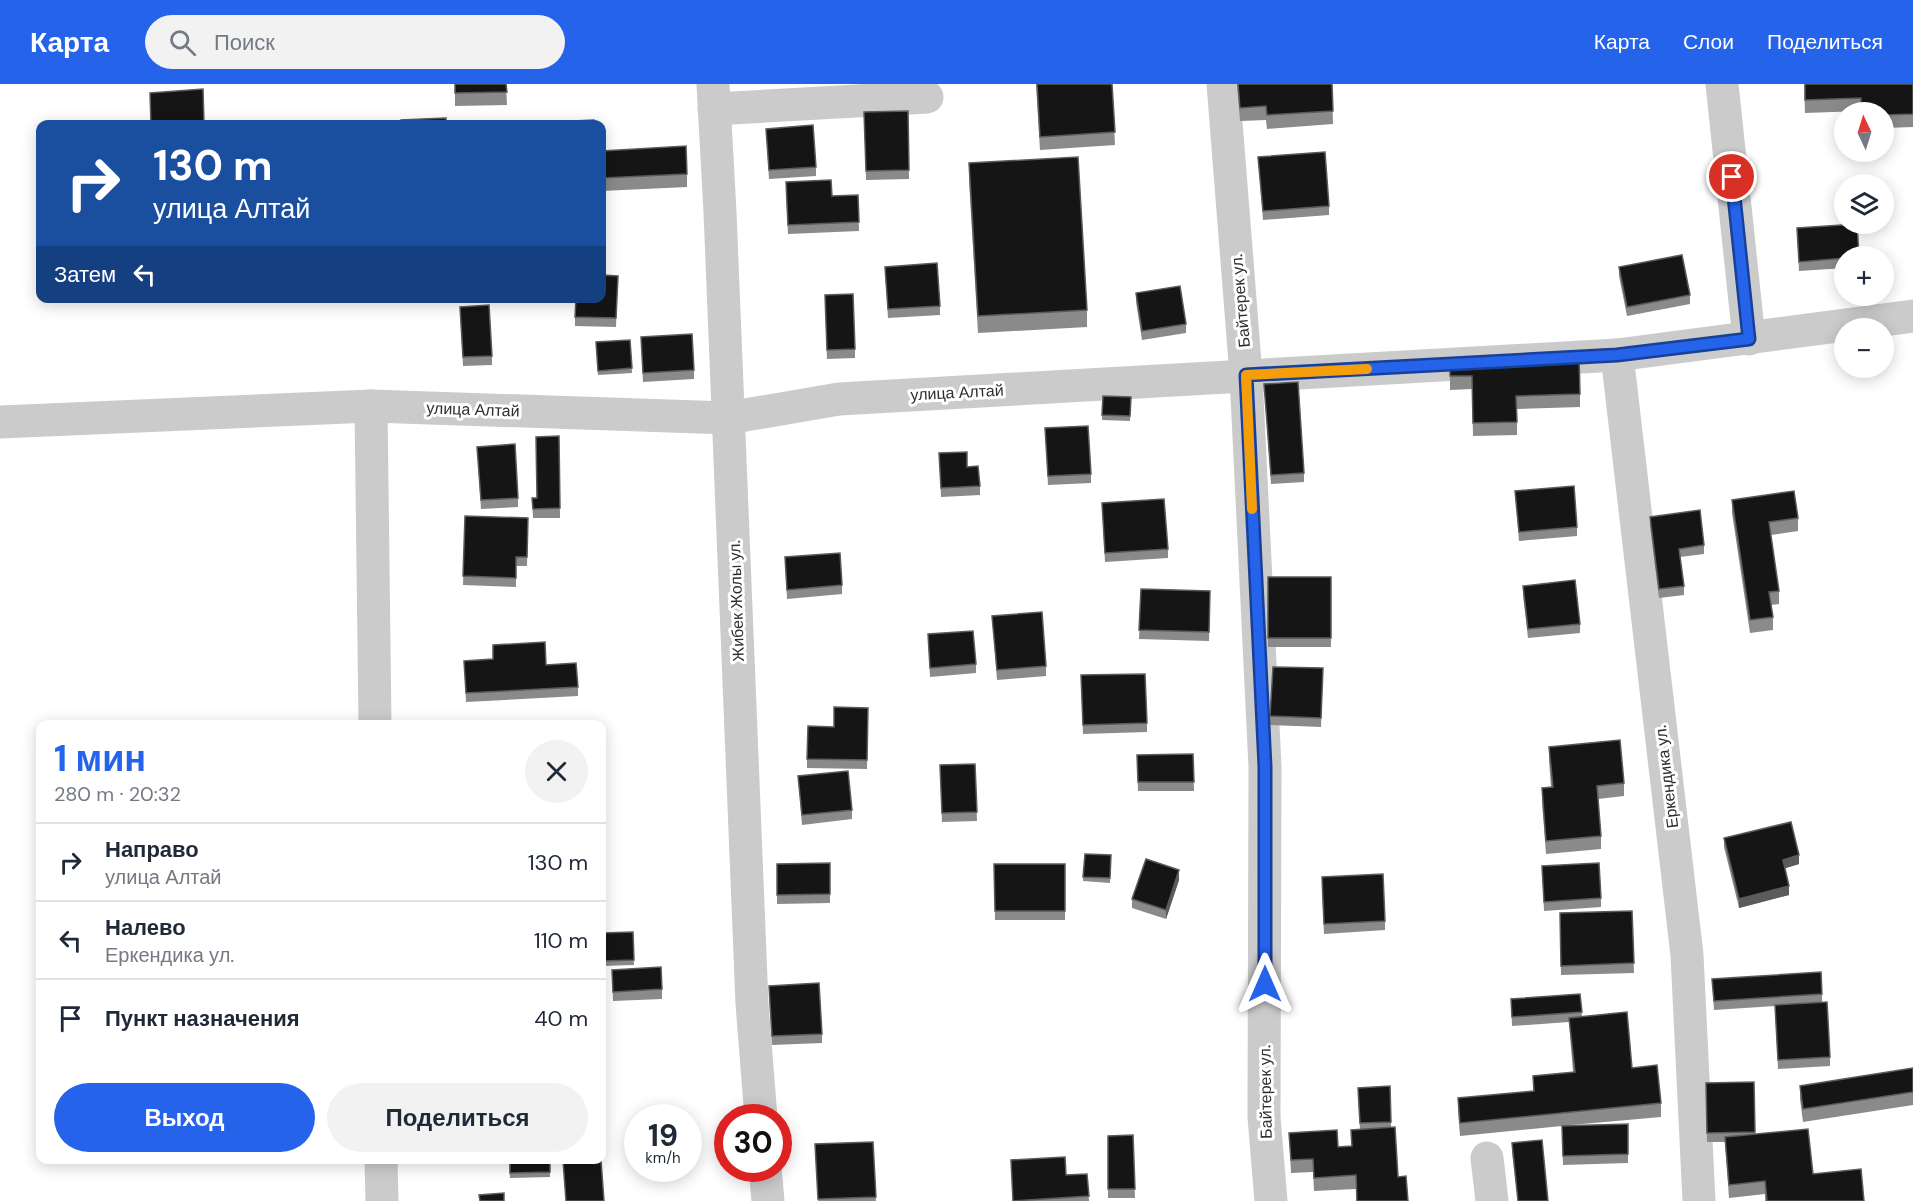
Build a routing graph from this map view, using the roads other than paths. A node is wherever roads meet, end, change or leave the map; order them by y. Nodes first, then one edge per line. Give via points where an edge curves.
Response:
1 (1223, 84) edge
2 (1722, 84) edge
3 (713, 96) edge
4 (927, 97) dead end
5 (1913, 316) edge
6 (1749, 339) junction
7 (1617, 355) junction
8 (1246, 375) junction
9 (370, 406) junction
10 (728, 418) junction
11 (0, 422) edge
12 (375, 720) edge
13 (760, 1104) edge
14 (1487, 1158) dead end
15 (381, 1164) edge
16 (766, 1182) edge
17 (382, 1201) edge
18 (768, 1201) edge
19 (1271, 1201) edge
20 (1492, 1201) edge
21 (1699, 1201) edge

1 - 8 street, Байтерек ул.
2 - 6 street
3 - 4 street
3 - 10 street, Жибек Жолы ул.
5 - 6 street, улица Алтай
6 - 7 street, улица Алтай
7 - 8 street, улица Алтай
7 - 21 street, Еркендика ул. via 1687,955
8 - 10 street, улица Алтай via 839,399
8 - 19 street, Байтерек ул. via 1265,767 1264,1117
9 - 10 street, улица Алтай
9 - 11 street, улица Алтай
9 - 12 street
10 - 13 street, Жибек Жолы ул. via 752,1004
14 - 20 street
15 - 17 street
16 - 18 street

